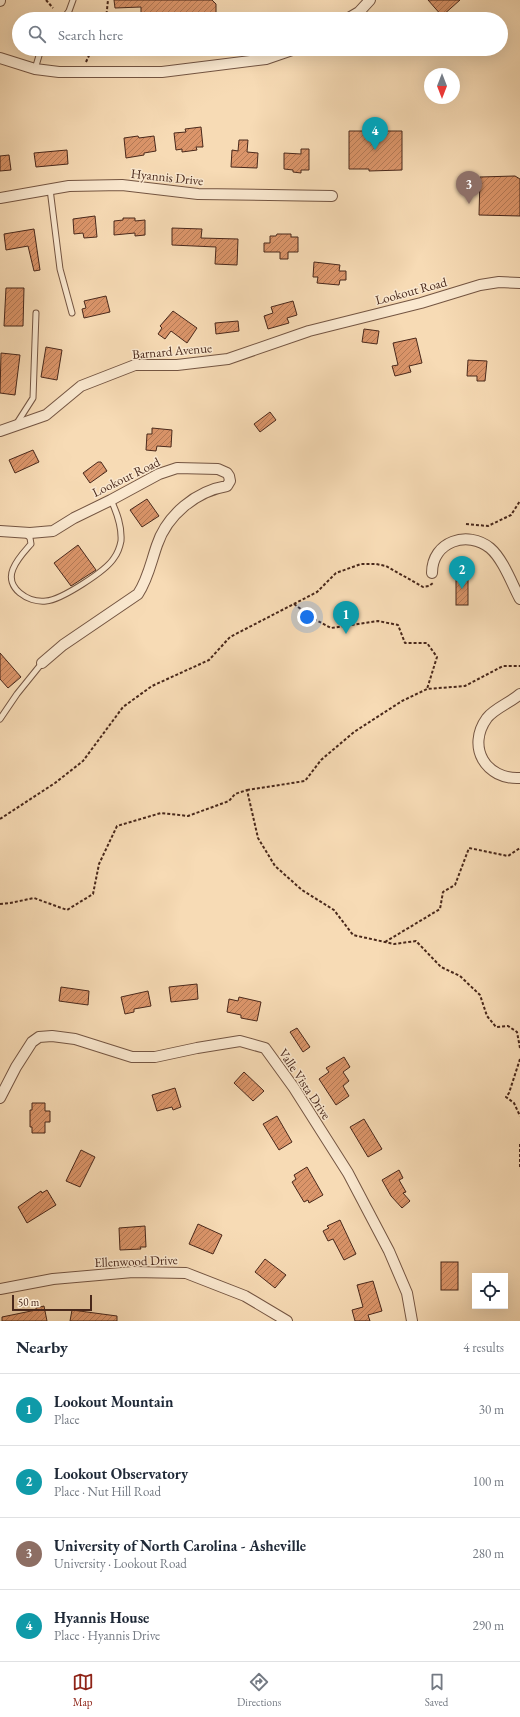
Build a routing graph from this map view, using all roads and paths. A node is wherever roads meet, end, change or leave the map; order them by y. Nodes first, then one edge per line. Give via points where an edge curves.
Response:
1 (46, 0) edge
2 (73, 0) edge
3 (108, 0) edge
4 (370, 0) edge
5 (52, 8) dead end
6 (68, 12) edge
7 (107, 12) edge
8 (359, 12) edge
9 (39, 56) edge
10 (275, 56) edge
11 (0, 58) edge
12 (35, 69) junction
13 (50, 189) junction
14 (332, 196) dead end
15 (0, 198) edge
16 (520, 283) edge
17 (36, 313) dead end
18 (72, 313) dead end
19 (309, 331) joint
20 (15, 426) junction
21 (0, 431) edge
22 (111, 500) junction
23 (520, 501) edge
24 (466, 524) dead end
25 (0, 531) edge
26 (23, 532) junction
27 (432, 573) joint
28 (520, 599) edge
29 (294, 604) junction
30 (42, 663) joint
31 (520, 666) edge
32 (427, 689) junction
33 (520, 694) edge
34 (0, 719) edge
35 (520, 778) edge
36 (247, 790) junction
37 (0, 819) edge
38 (520, 848) edge
39 (0, 904) edge
40 (384, 942) junction
41 (520, 1048) edge
42 (520, 1059) edge
43 (0, 1098) edge
44 (520, 1116) edge
45 (520, 1144) edge
46 (520, 1169) edge
47 (0, 1289) edge
48 (287, 1321) edge
49 (412, 1321) edge

1 - 5 path
2 - 6 lane
3 - 7 path
4 - 8 street
9 - 12 lane
10 - 12 street via 162,72 82,73
11 - 12 street
13 - 14 street, Hyannis Drive via 122,185 198,194
13 - 15 street, Hyannis Drive
13 - 18 lane via 60,269
16 - 19 street, Lookout Road via 499,282 480,285 421,303
17 - 20 lane via 33,398
19 - 20 street, Barnard Avenue via 228,359 177,366 135,365 81,386 46,415
20 - 21 street, Barnard Avenue
22 - 26 street, Lookout Road via 53,530 43,533
22 - 26 lane via 121,528 121,542 114,558 104,569 56,599 30,599 18,592 11,578 18,559 31,544 30,538
22 - 30 street, Lookout Road via 159,474 177,468 218,469 227,473 230,481 227,486 201,494 170,521 158,544 145,584 138,594 63,645
23 - 24 path via 511,515 488,526
25 - 26 street, Lookout Road
27 - 28 street via 432,563 436,554 446,545 461,540 476,542 490,548 498,557
27 - 29 path via 433,584 423,587 386,566 361,564 336,573 317,592
29 - 32 path via 331,628 378,622 398,625 405,643 427,643 437,657
29 - 37 path via 230,637 209,660 152,686 123,707 83,760 55,784
30 - 34 lane
31 - 32 path via 502,666 465,686
32 - 36 path via 402,701 354,732 321,760 305,781
33 - 35 street via 488,717 478,743 480,752 491,770 511,779
36 - 39 path via 235,794 228,801 188,816 161,813 117,826 99,864 93,894 67,910 34,898
36 - 40 path via 258,838 275,866 302,890 334,910 353,935
38 - 40 path via 508,856 469,848 455,886 443,892 440,909
40 - 41 path via 394,944 416,941 442,967 460,976 480,995 487,1016 496,1027 508,1026 517,1032
42 - 44 path via 506,1097 514,1103
43 - 49 street, Valle Vista Drive via 28,1048 39,1037 75,1039 132,1058 155,1058 240,1041 265,1048 294,1088 348,1173 389,1251 407,1293
45 - 46 path
47 - 48 street, Ellenwood Drive via 60,1279 133,1272 186,1272 245,1296

